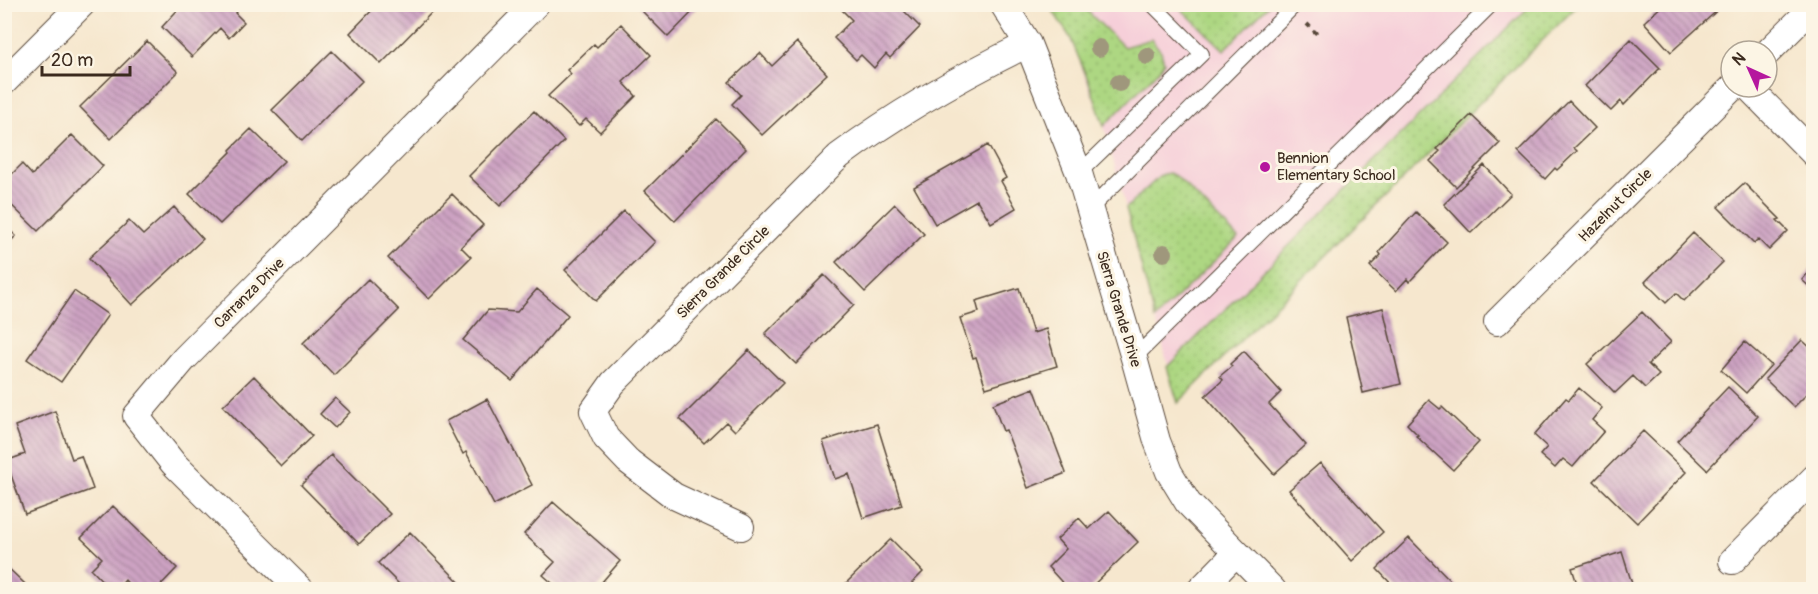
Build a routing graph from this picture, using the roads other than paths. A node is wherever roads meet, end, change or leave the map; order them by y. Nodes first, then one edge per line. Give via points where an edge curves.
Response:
1 (82, 4) edge
2 (536, 4) edge
3 (1003, 4) edge
4 (1152, 4) edge
5 (1296, 4) edge
6 (1492, 4) edge
7 (1814, 6) edge
8 (1779, 41) edge
9 (1028, 44) junction
10 (4, 82) edge
11 (1721, 99) edge
12 (1761, 99) edge
13 (1814, 154) edge
14 (1078, 173) junction
15 (1089, 210) junction
16 (1497, 322) dead end
17 (1134, 358) junction
18 (1814, 478) edge
19 (741, 527) dead end
20 (1236, 553) junction
21 (1731, 561) dead end
22 (301, 590) edge
23 (1200, 590) edge
24 (1273, 590) edge

1 - 10 street
2 - 22 street, Carranza Drive via 184,359 136,416 173,463
3 - 9 street, Sierra Grande Drive
4 - 14 lane via 1202,54
5 - 15 lane
6 - 17 lane
7 - 8 street
9 - 14 street, Sierra Grande Drive
9 - 19 street, Sierra Grande Circle via 910,108 839,156 613,383 593,411 606,438 628,461 674,496
11 - 16 street, Hazelnut Circle
12 - 13 street
14 - 15 street, Sierra Grande Drive
15 - 17 street, Sierra Grande Drive
17 - 20 street, Sierra Grande Drive via 1156,441 1169,472 1188,503
18 - 21 street
20 - 23 street
20 - 24 street, Sierra Grande Drive

